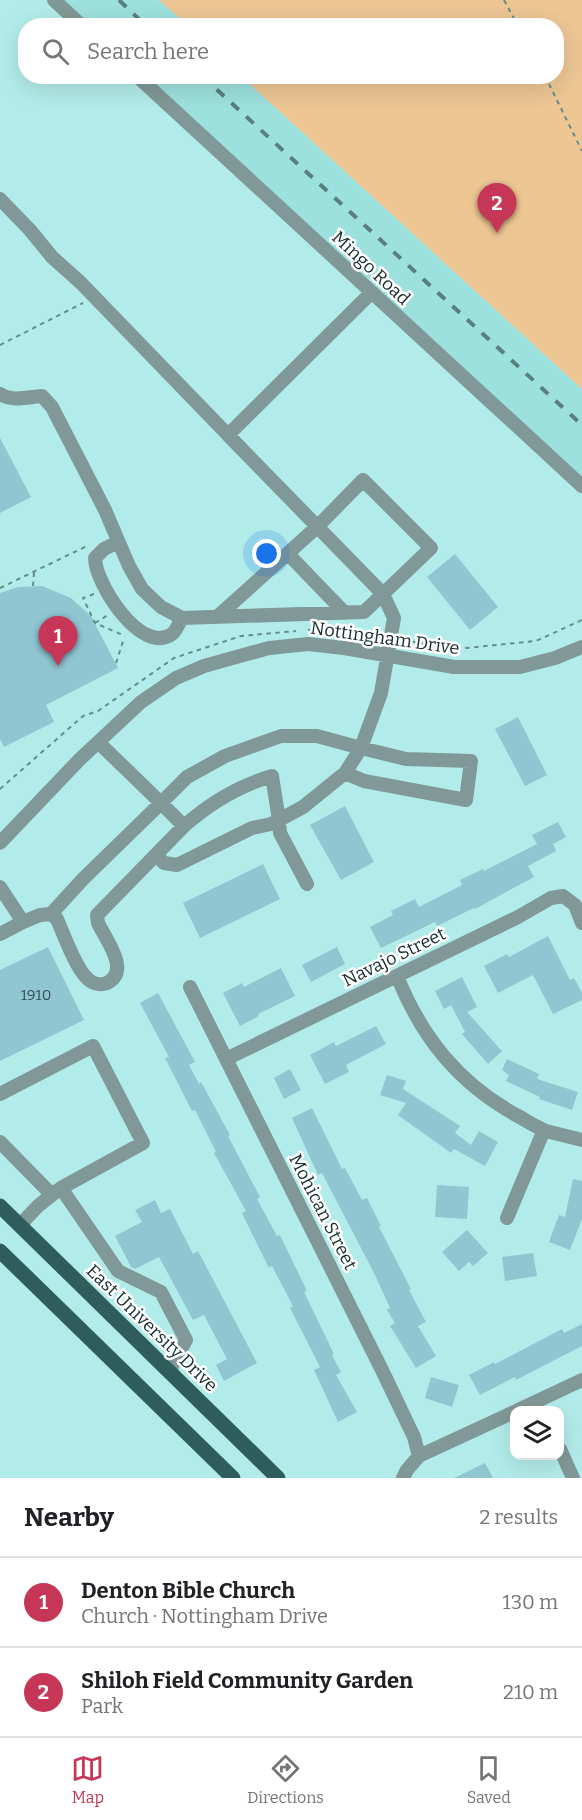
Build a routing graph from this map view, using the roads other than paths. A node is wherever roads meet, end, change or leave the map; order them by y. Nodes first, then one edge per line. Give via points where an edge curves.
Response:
1 (54, 0) edge
2 (73, 18) edge
3 (146, 84) edge
4 (0, 199) edge
5 (371, 293) junction
6 (0, 394) edge
7 (228, 435) junction
8 (582, 486) edge
9 (317, 527) junction
10 (118, 542) junction
11 (288, 554) junction
12 (383, 594) junction
13 (345, 613) junction
14 (217, 617) junction
15 (182, 618) junction
16 (582, 647) edge
17 (388, 656) junction
18 (98, 742) junction
19 (361, 748) junction
20 (345, 773) junction
21 (161, 803) junction
22 (279, 820) junction
23 (184, 826) junction
24 (0, 843) edge
25 (156, 855) junction
26 (307, 884) dead end
27 (0, 887) edge
28 (51, 914) junction
29 (23, 922) junction
30 (582, 923) edge
31 (0, 934) edge
32 (398, 976) junction
33 (189, 987) dead end
34 (226, 1059) junction
35 (0, 1094) edge
36 (544, 1130) junction
37 (582, 1140) edge
38 (0, 1142) edge
39 (56, 1192) junction
40 (0, 1206) edge
41 (507, 1218) dead end
42 (20, 1225) junction
43 (0, 1251) edge
44 (169, 1372) junction
45 (582, 1380) edge
46 (539, 1406) edge
47 (510, 1414) edge
48 (419, 1456) junction
49 (564, 1458) edge
50 (232, 1478) edge
51 (278, 1478) edge
52 (404, 1478) edge
53 (573, 1478) edge

1 - 2 street
3 - 5 street, Mingo Road
4 - 7 street
5 - 7 street
5 - 8 street, Mingo Road
6 - 10 street via 18,398 42,396 52,407
7 - 9 street
9 - 11 street
9 - 12 street
9 - 12 street via 363,480 431,548
10 - 15 street via 142,589 161,607
10 - 15 street via 99,553 95,568 125,618 143,633 159,638 172,634
11 - 13 street
11 - 14 street
12 - 13 street via 364,612
12 - 17 street via 394,618
13 - 14 street
14 - 15 street
16 - 17 street, Nottingham Drive via 520,667 454,667
17 - 18 street, Nottingham Drive via 308,644 269,648 204,666 176,678 141,702
17 - 19 street via 381,693
18 - 21 street
18 - 24 street, Nottingham Drive
19 - 20 street
19 - 20 street via 406,759 471,761 466,800 364,781
19 - 21 street via 317,736 281,736 225,756 187,777
20 - 22 street via 303,807
21 - 23 street
21 - 28 street
22 - 23 street via 272,776 251,782 212,803
22 - 25 street via 252,828 177,865 164,863
22 - 26 street via 280,833
23 - 25 street
25 - 28 street via 97,915 118,967 116,976 104,985 84,976
27 - 29 street
28 - 29 street
29 - 31 street
30 - 32 street, Navajo Street via 575,905 563,896 550,898
32 - 34 street, Navajo Street
32 - 36 street via 420,1024 444,1057 495,1104
33 - 34 street, Mohican Street
34 - 48 street, Mohican Street via 382,1370
35 - 39 street via 93,1046 143,1143
36 - 37 street
36 - 41 street
38 - 39 street
39 - 42 street
39 - 44 street via 118,1271 160,1292 186,1340
40 - 42 main road, East University Drive
42 - 44 main road, East University Drive
43 - 50 main road
44 - 51 main road, East University Drive
45 - 46 street
47 - 48 street
48 - 52 street
49 - 53 street

